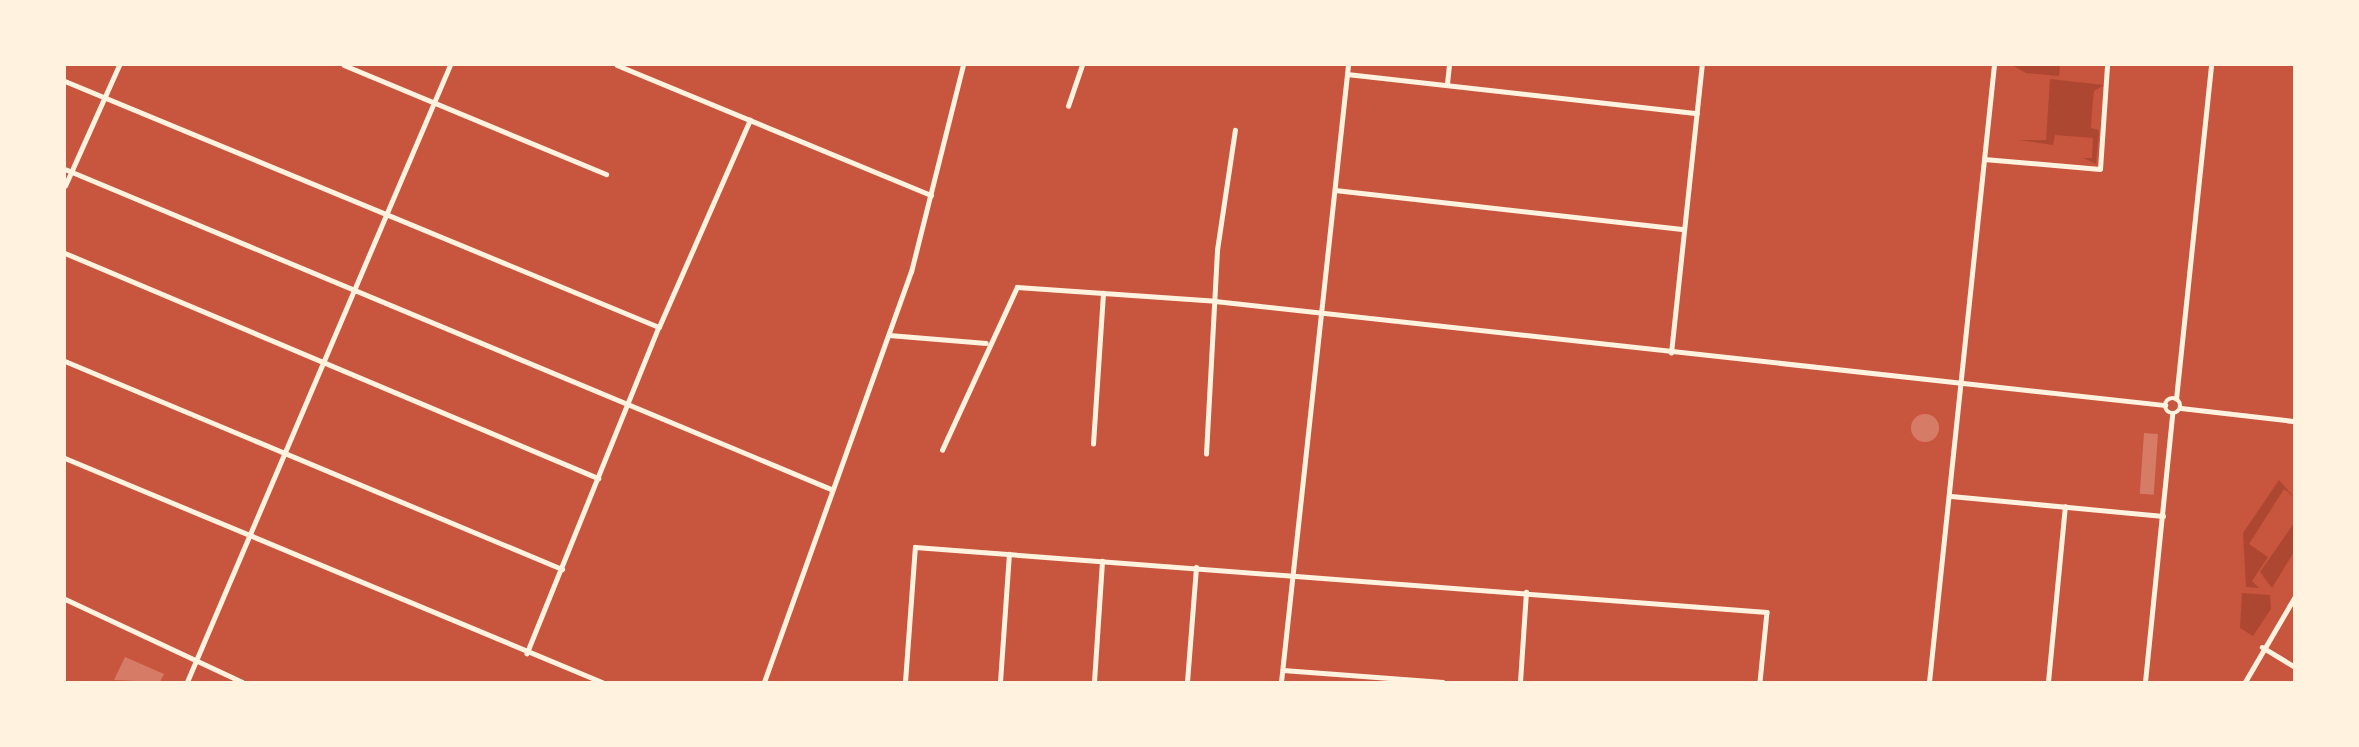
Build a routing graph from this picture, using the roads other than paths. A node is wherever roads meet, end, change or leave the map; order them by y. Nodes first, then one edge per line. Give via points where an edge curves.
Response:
1 (118, 65) edge
2 (344, 65) edge
3 (450, 65) edge
4 (617, 65) edge
5 (963, 65) edge
6 (1082, 65) edge
7 (1348, 65) edge
8 (1449, 65) edge
9 (1702, 65) edge
10 (1994, 65) edge
11 (2107, 65) edge
12 (2211, 65) edge
13 (1346, 74) junction
14 (65, 81) edge
15 (1447, 84) junction
16 (106, 97) junction
17 (434, 102) junction
18 (1068, 106) dead end
19 (1697, 113) junction
20 (750, 120) junction
21 (1235, 130) dead end
22 (1984, 159) junction
23 (65, 169) edge
24 (72, 172) junction
25 (606, 174) dead end
26 (65, 186) edge
27 (1335, 190) junction
28 (931, 195) junction
29 (390, 214) junction
30 (1684, 229) junction
31 (65, 254) edge
32 (354, 292) junction
33 (1103, 293) junction
34 (1215, 301) junction
35 (1322, 313) junction
36 (659, 327) junction
37 (889, 335) junction
38 (986, 344) junction
39 (1671, 352) junction
40 (65, 361) edge
41 (325, 363) junction
42 (1961, 385) junction
43 (2176, 399) junction
44 (629, 404) junction
45 (2165, 405) junction
46 (2181, 408) junction
47 (2172, 414) junction
48 (2294, 421) edge
49 (1093, 444) dead end
50 (942, 450) dead end
51 (1206, 454) dead end
52 (287, 456) junction
53 (65, 458) edge
54 (598, 478) junction
55 (831, 489) junction
56 (1951, 496) junction
57 (2065, 507) junction
58 (2163, 516) junction
59 (253, 536) junction
60 (1009, 554) junction
61 (1102, 561) junction
62 (1196, 567) junction
63 (562, 569) junction
64 (1293, 574) junction
65 (1526, 592) junction
66 (65, 598) edge
67 (2294, 598) edge
68 (2262, 647) junction
69 (527, 653) junction
70 (197, 661) junction
71 (2294, 666) edge
72 (1283, 670) junction
73 (187, 682) edge
74 (242, 682) edge
75 (602, 682) edge
76 (764, 682) edge
77 (905, 682) edge
78 (1000, 682) edge
79 (1094, 682) edge
80 (1187, 682) edge
81 (1281, 682) edge
82 (1443, 682) edge
83 (1520, 682) edge
84 (1760, 682) edge
85 (1929, 682) edge
86 (2048, 682) edge
87 (2145, 682) edge
88 (2245, 682) edge

1 - 16 street
2 - 17 street
3 - 17 street
4 - 20 street
5 - 28 street
6 - 18 street
7 - 13 street
8 - 15 street
9 - 19 street
10 - 22 street
11 - 22 street via 2100,169
12 - 43 street
13 - 15 street
13 - 27 street
14 - 16 street
15 - 19 street
16 - 24 street
16 - 29 street
17 - 25 street
17 - 29 street
19 - 30 street
20 - 28 street
20 - 36 street
21 - 34 street
22 - 42 street
23 - 24 street
24 - 26 street
24 - 32 street
27 - 30 street
27 - 35 street
28 - 37 street
29 - 32 street
29 - 36 street
30 - 39 street
31 - 41 street
32 - 41 street
32 - 44 street
33 - 34 street
33 - 38 street via 1017,287
33 - 49 street
34 - 35 street
34 - 51 street
35 - 39 street
35 - 64 street
36 - 44 street
37 - 38 street
37 - 55 street
38 - 50 street
39 - 42 street
40 - 52 street
41 - 52 street
41 - 54 street
42 - 45 street
42 - 56 street
43 - 45 street
43 - 46 street
44 - 54 street
44 - 55 street
45 - 47 street
46 - 47 street
46 - 48 street
47 - 58 street
52 - 59 street
52 - 63 street
53 - 59 street
54 - 63 street
55 - 76 street
56 - 57 street
56 - 85 street
57 - 58 street
57 - 86 street
58 - 87 street
59 - 69 street
59 - 70 street
60 - 61 street
60 - 77 street via 915,547
60 - 78 street
61 - 62 street
61 - 79 street
62 - 64 street
62 - 80 street
63 - 69 street
64 - 65 street
64 - 72 street
65 - 83 street
65 - 84 street via 1767,612
66 - 70 street
67 - 68 street
68 - 71 street
68 - 88 street
69 - 75 street
70 - 73 street
70 - 74 street
72 - 81 street
72 - 82 street

